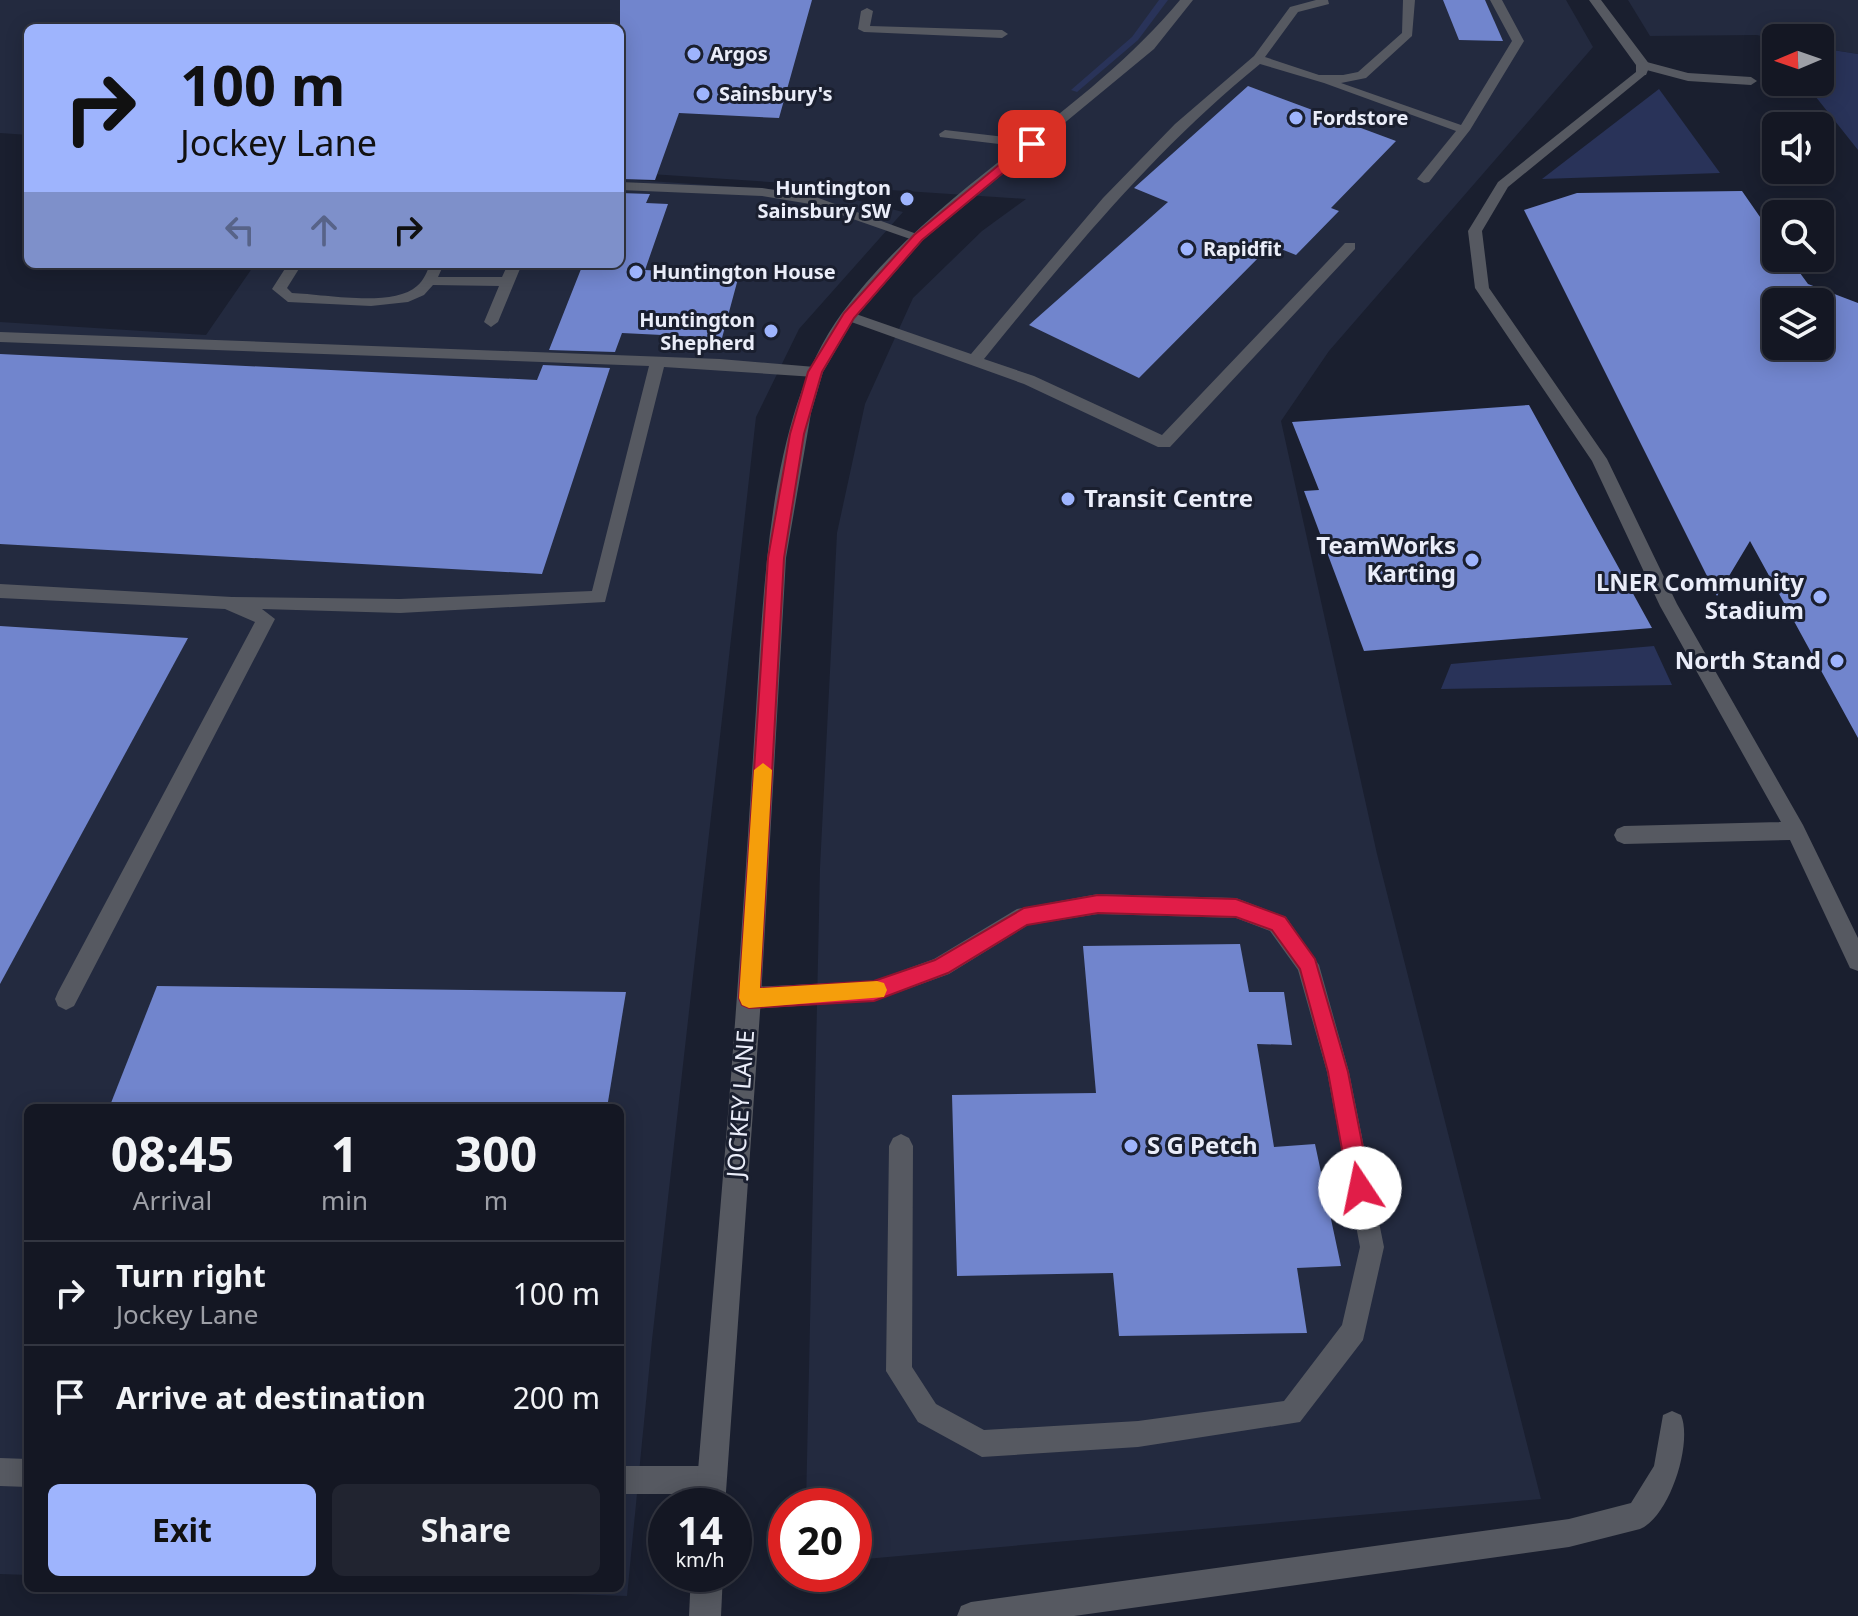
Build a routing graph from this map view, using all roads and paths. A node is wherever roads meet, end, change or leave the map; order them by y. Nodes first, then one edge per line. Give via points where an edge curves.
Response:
1 (1187, 0) edge
2 (1322, 0) edge
3 (1409, 0) edge
4 (1496, 0) edge
5 (1595, 0) edge
6 (867, 11) dead end
7 (1002, 34) dead end
8 (1258, 59) junction
9 (1642, 68) junction
10 (1318, 79) junction
11 (1751, 81) dead end
12 (1464, 130) junction
13 (945, 134) dead end
14 (1032, 144) junction
15 (1424, 179) dead end
16 (624, 186) edge
17 (918, 237) junction
18 (1350, 246) dead end
19 (292, 268) edge
20 (435, 268) edge
21 (513, 268) edge
22 (430, 281) junction
23 (507, 282) junction
24 (848, 316) junction
25 (491, 322) dead end
26 (0, 337) edge
27 (975, 360) junction
28 (658, 362) junction
29 (815, 372) junction
30 (0, 591) edge
31 (227, 602) junction
32 (1796, 831) junction
33 (1624, 835) dead end
34 (1858, 961) edge
35 (749, 998) junction
36 (66, 999) dead end
37 (901, 1146) dead end
38 (1672, 1424) dead end
39 (0, 1472) edge
40 (24, 1473) edge
41 (624, 1481) edge
42 (676, 1488) edge
43 (711, 1488) edge
44 (706, 1592) edge
45 (705, 1616) edge
46 (971, 1616) edge

1 - 14 street, JOCKEY LANE via 1149,46
2 - 8 lane via 1323,4 1294,9
3 - 10 lane via 1408,34 1362,75
4 - 12 lane via 1518,41
5 - 9 street
6 - 7 lane via 864,29
8 - 10 lane
8 - 27 lane via 1214,93 1123,181
9 - 11 lane
9 - 32 lane via 1503,185 1475,231 1482,288 1599,459 1669,606
10 - 12 lane
12 - 15 lane
13 - 14 lane
14 - 17 street, JOCKEY LANE
16 - 17 lane via 762,192 813,200
17 - 24 street, JOCKEY LANE
18 - 27 lane via 1164,443
19 - 22 lane via 279,289 288,297 395,301 416,294
20 - 22 lane
21 - 23 lane
22 - 23 lane
23 - 25 lane
24 - 27 lane
24 - 29 street, JOCKEY LANE
26 - 28 lane
28 - 29 lane
28 - 31 lane via 599,597 400,606
29 - 35 street, JOCKEY LANE via 794,451 776,558
30 - 31 lane
31 - 36 lane via 266,619
32 - 33 lane
32 - 34 lane
35 - 37 lane via 874,991 941,967 1024,916 1098,904 1236,908 1278,924 1308,965 1338,1072 1372,1247 1354,1331 1291,1413 1138,1434 982,1444 927,1413 899,1371
35 - 43 street, JOCKEY LANE
38 - 46 lane via 1667,1470 1640,1515 1569,1533
39 - 40 lane
41 - 42 lane
44 - 45 street

